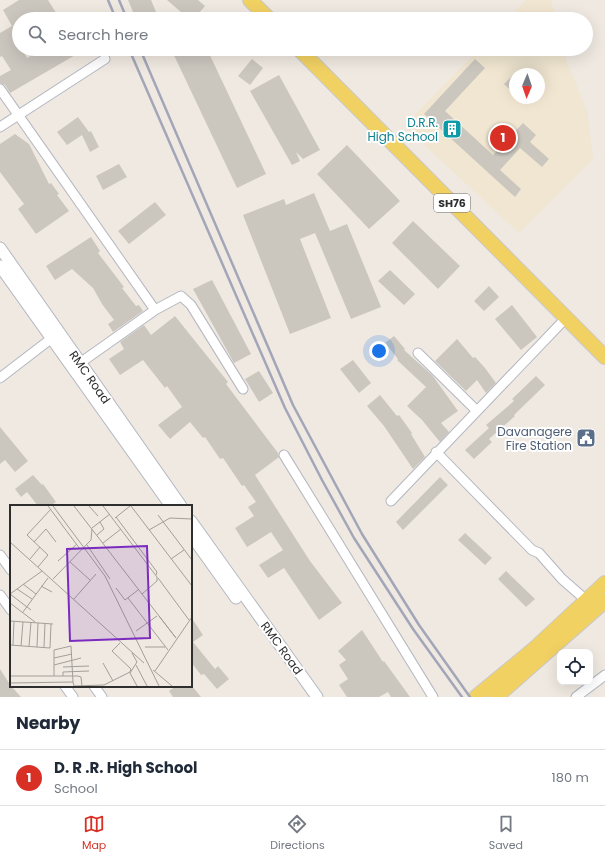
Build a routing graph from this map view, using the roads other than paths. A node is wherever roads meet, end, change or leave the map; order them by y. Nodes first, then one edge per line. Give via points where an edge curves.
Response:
1 (250, 0) edge
2 (262, 12) edge
3 (306, 56) edge
4 (105, 59) dead end
5 (0, 89) edge
6 (18, 115) junction
7 (0, 127) edge
8 (0, 248) edge
9 (0, 266) edge
10 (155, 310) junction
11 (566, 318) junction
12 (52, 338) junction
13 (418, 353) dead end
14 (605, 357) edge
15 (80, 363) junction
16 (0, 378) edge
17 (243, 389) dead end
18 (477, 411) junction
19 (436, 452) junction
20 (284, 455) dead end
21 (391, 501) dead end
22 (170, 505) edge
23 (180, 505) edge
24 (192, 522) edge
25 (192, 536) edge
26 (0, 555) edge
27 (10, 569) edge
28 (605, 583) edge
29 (0, 595) edge
30 (586, 600) junction
31 (605, 601) edge
32 (10, 609) edge
33 (605, 675) edge
34 (66, 687) edge
35 (95, 687) edge
36 (501, 695) edge
37 (73, 697) edge
38 (102, 697) edge
39 (308, 697) edge
40 (317, 697) edge
41 (433, 697) edge
42 (476, 697) edge
43 (576, 697) edge

1 - 2 main road
3 - 11 main road, SH76
4 - 6 street
5 - 6 street
6 - 7 street
6 - 10 street
8 - 15 street, RMC Road
9 - 12 street, RMC Road
10 - 15 street
10 - 17 street via 181,296 190,305
11 - 14 main road, SH76
11 - 18 street
12 - 16 street
12 - 22 street, RMC Road
13 - 18 street
15 - 23 street, RMC Road
18 - 19 street
19 - 21 street
19 - 30 street via 532,550 539,553 562,579
20 - 41 street
24 - 40 street, RMC Road
25 - 39 street, RMC Road
26 - 27 street
28 - 30 main road
29 - 32 street
30 - 42 main road via 534,649
31 - 36 main road
33 - 43 street
34 - 37 street
35 - 38 street

